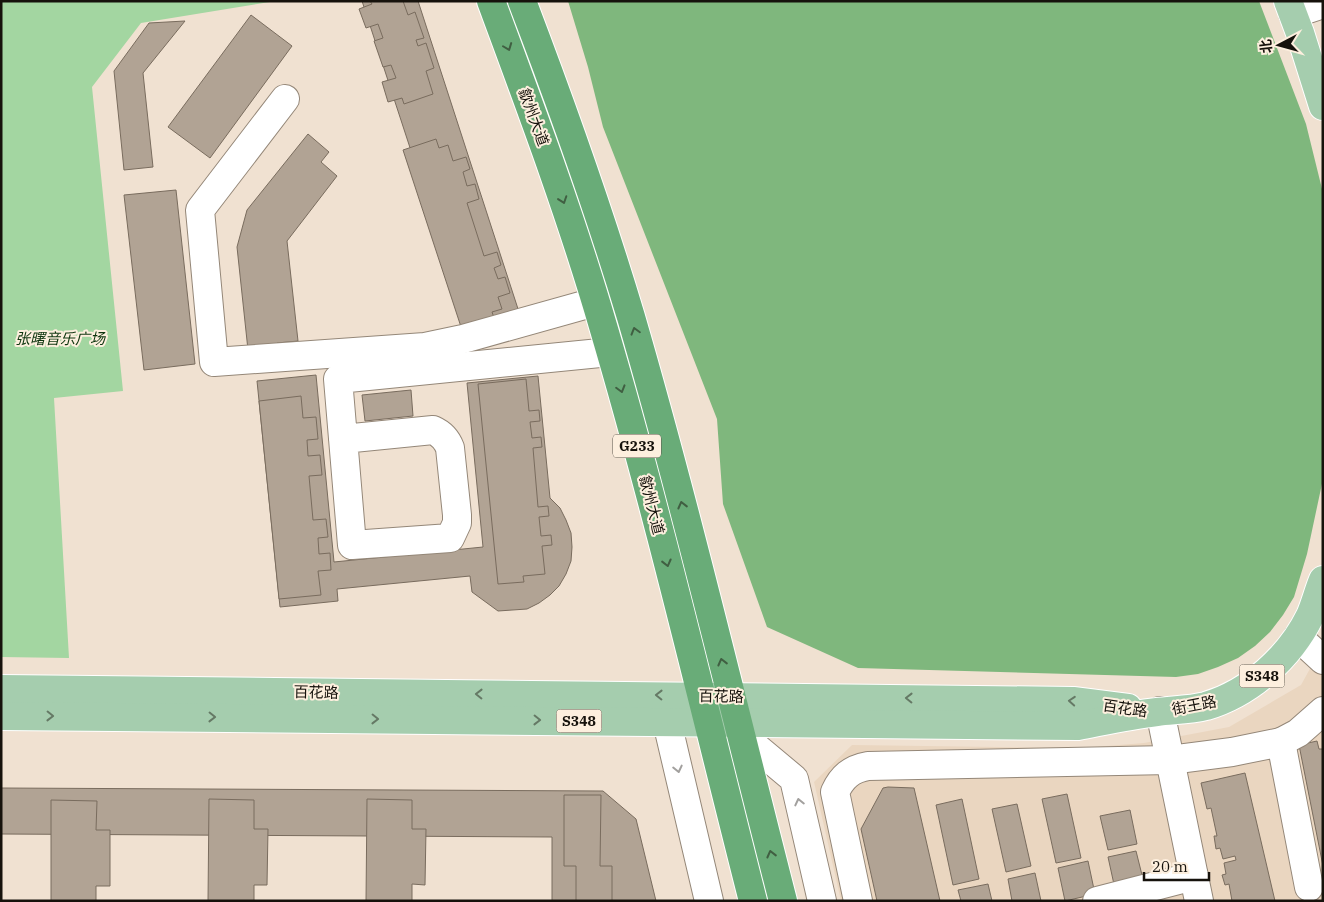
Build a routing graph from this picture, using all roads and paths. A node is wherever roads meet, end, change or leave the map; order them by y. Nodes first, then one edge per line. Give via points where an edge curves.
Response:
1 (491, 1) edge
2 (522, 1) edge
3 (1323, 4) edge
4 (1290, 7) edge
5 (284, 99) dead end
6 (1323, 106) edge
7 (595, 302) junction
8 (610, 352) junction
9 (343, 439) junction
10 (1323, 580) edge
11 (1298, 637) junction
12 (1323, 660) edge
13 (1, 689) edge
14 (701, 696) junction
15 (731, 696) junction
16 (1323, 711) edge
17 (1157, 712) junction
18 (1, 716) edge
19 (667, 722) junction
20 (707, 722) junction
21 (739, 728) junction
22 (1281, 742) junction
23 (1170, 760) junction
24 (1309, 887) dead end
25 (1196, 888) edge
26 (709, 901) edge
27 (753, 901) edge
28 (783, 901) edge
29 (822, 901) edge
30 (858, 901) edge
31 (1097, 901) edge

1 -> 7 highway, 歙州大道 / G233 via 566,207
15 -> 2 highway, 歙州大道 / G233 via 664,433 630,315 590,189
3 - 4 street
4 - 6 main road
5 - 7 street via 200,210 214,362 425,347
7 - 8 highway, 歙州大道 / G233
8 - 9 street via 338,379
8 -> 14 highway, 歙州大道 / G233
9 - 9 street via 352,545 450,538 457,515 450,448 442,436 433,430
10 - 11 main road, 街王路 / S348 via 1310,616
11 - 12 street
11 - 17 main road, 街王路 / S348 via 1265,673 1226,698 1205,706
14 -> 13 main road, 百花路 / S348
14 - 15 main road, 百花路 / S348
14 - 20 highway, 歙州大道 / G233
17 -> 15 main road, 百花路 / S348 via 1073,701
15 - 21 highway, 歙州大道 / G233
16 - 22 street via 1298,733
17 - 21 main road, 百花路 / S348 via 1078,726
17 - 23 street
18 -> 19 main road, 百花路 / S348
19 - 20 main road, 百花路 / S348
19 -> 26 street
20 - 21 main road, 百花路 / S348
20 - 27 highway, 歙州大道 / G233
28 -> 21 highway, 歙州大道 / G233
29 -> 21 street via 794,779
22 - 23 street
22 - 24 street
23 - 25 street
23 - 30 street via 860,767 845,776 836,792
25 - 31 street

